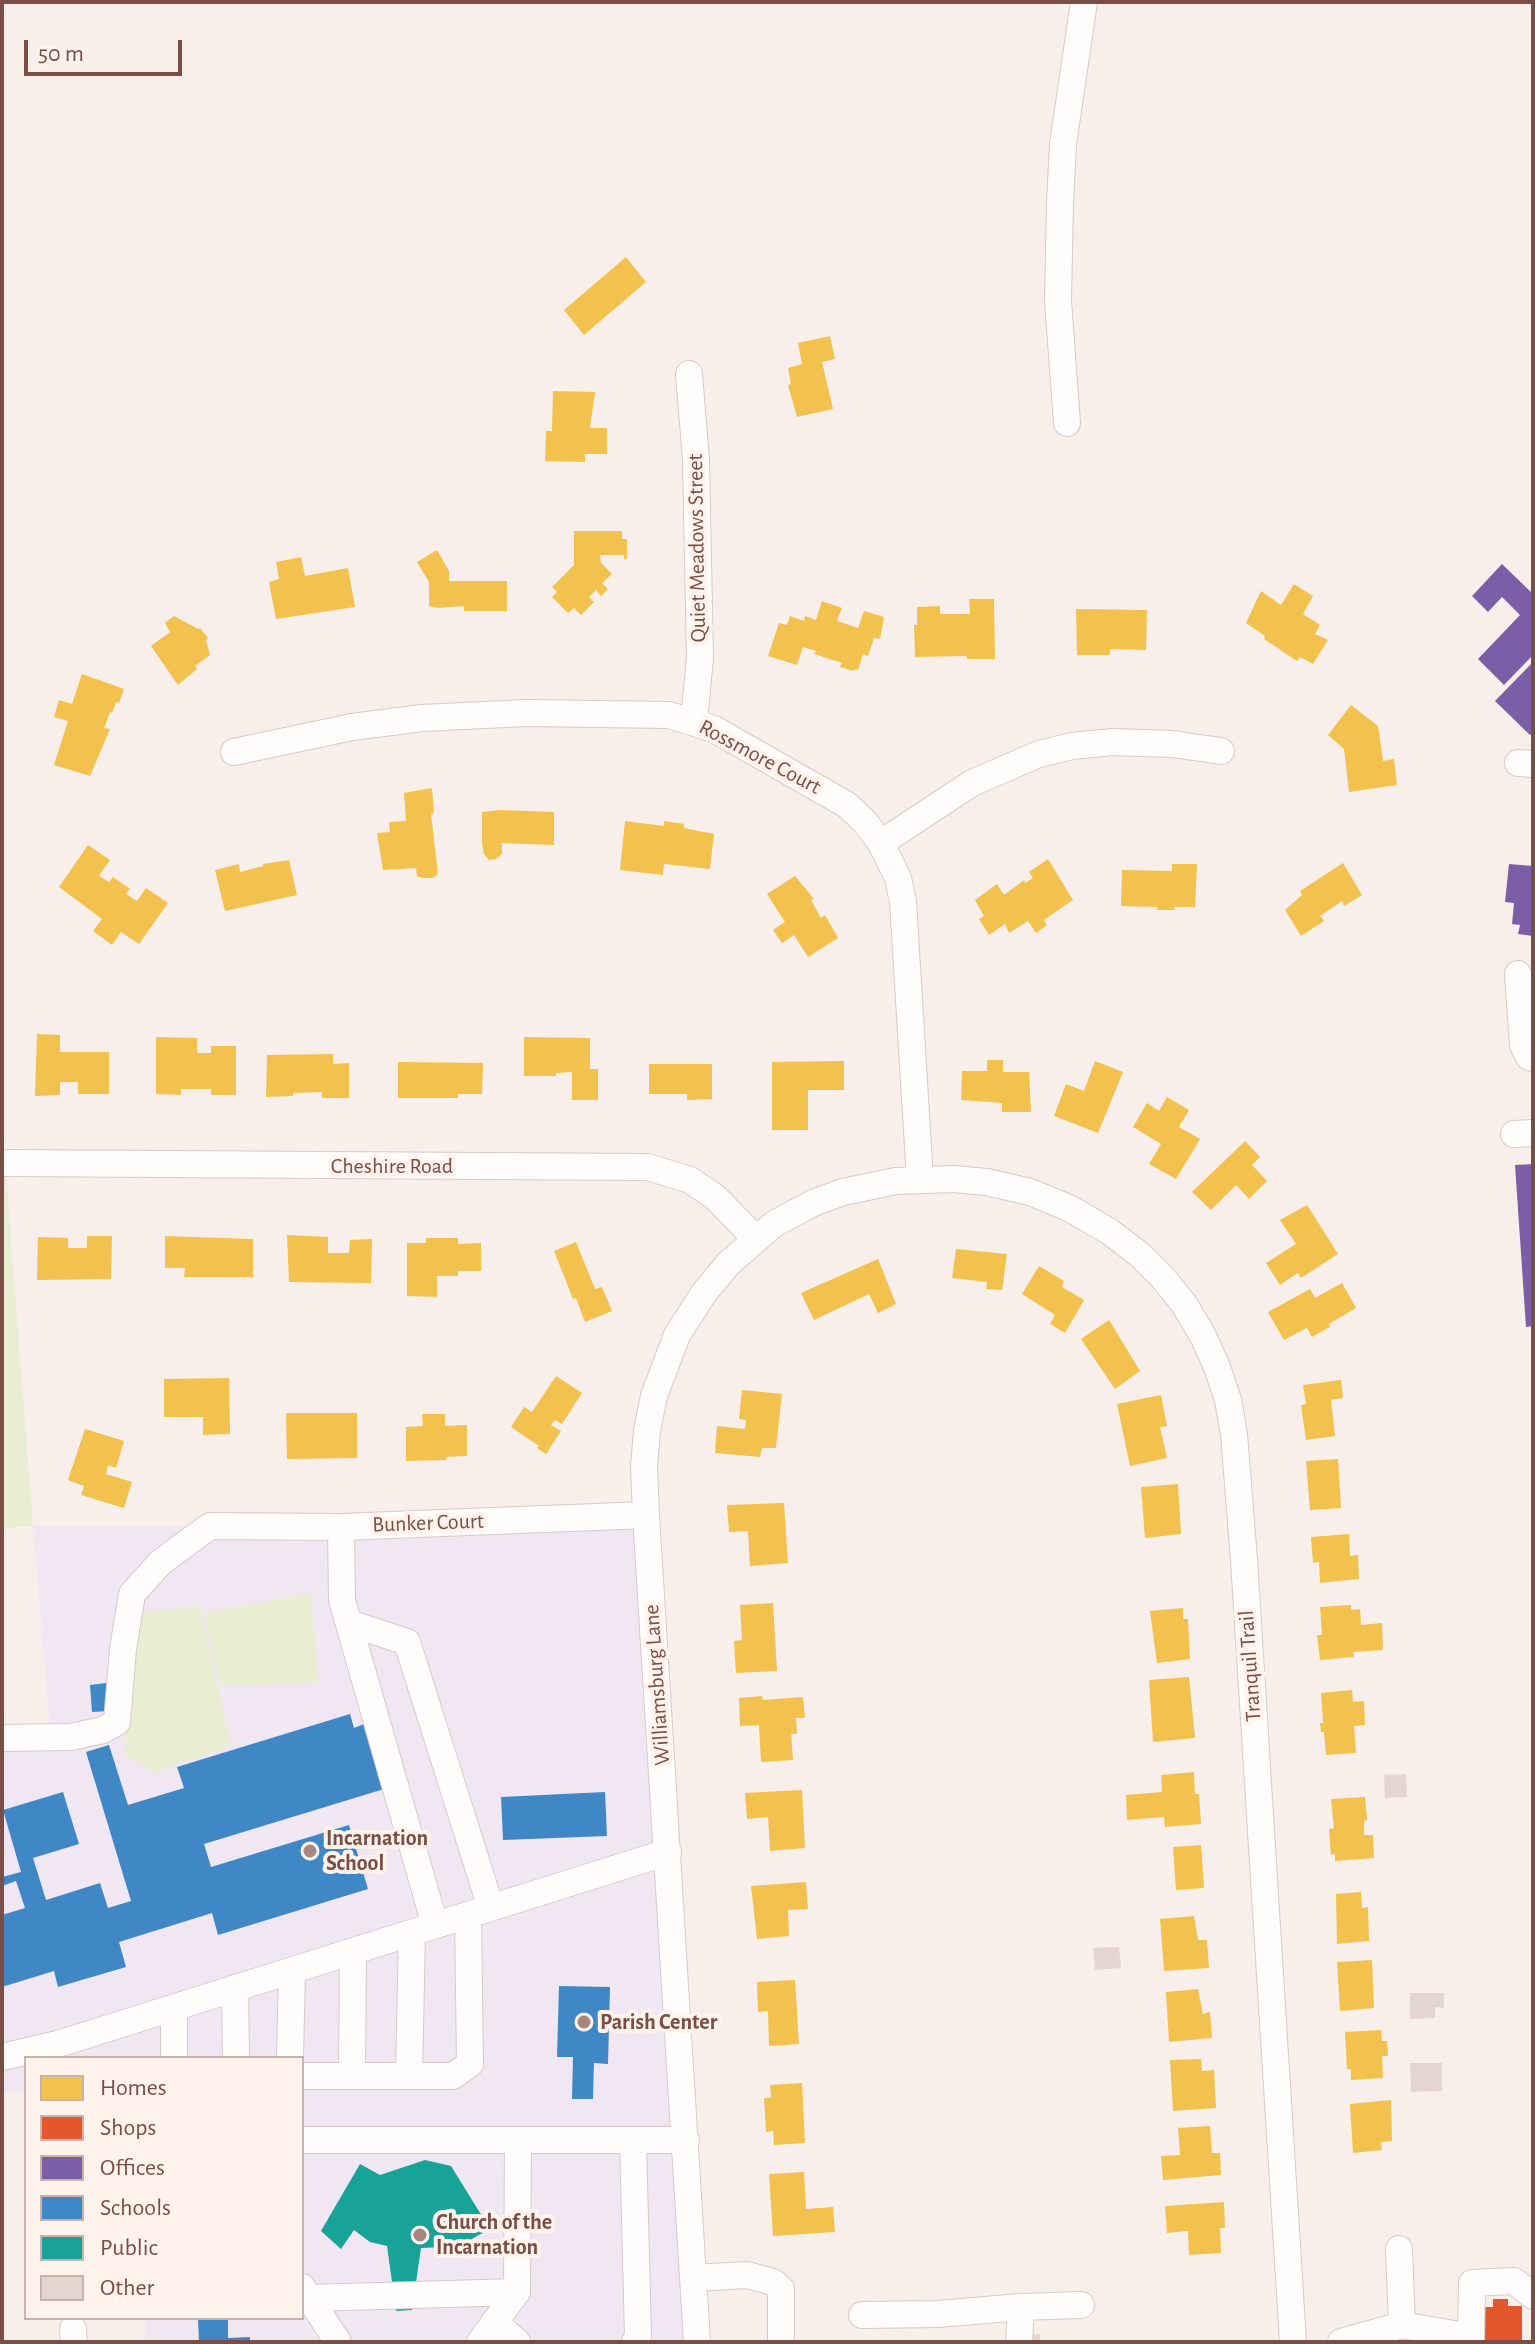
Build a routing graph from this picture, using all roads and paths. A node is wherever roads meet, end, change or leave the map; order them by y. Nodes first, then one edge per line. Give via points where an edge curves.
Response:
1 (1084, 2) edge
2 (689, 374) dead end
3 (1067, 423) dead end
4 (694, 721) junction
5 (1221, 751) dead end
6 (234, 752) dead end
7 (881, 843) junction
8 (1518, 974) dead end
9 (1533, 1058) edge
10 (4, 1163) dead end
11 (920, 1179) junction
12 (755, 1238) junction
13 (646, 1515) junction
14 (341, 1527) junction
15 (349, 1623) junction
16 (2, 1738) edge
17 (668, 1852) junction
18 (479, 1911) junction
19 (424, 1929) junction
20 (353, 1951) junction
21 (292, 1971) junction
22 (235, 1988) junction
23 (174, 2008) junction
24 (174, 2056) edge
25 (236, 2056) edge
26 (290, 2056) edge
27 (2, 2057) edge
28 (304, 2076) edge
29 (352, 2076) junction
30 (409, 2076) junction
31 (304, 2140) edge
32 (633, 2140) junction
33 (686, 2140) junction
34 (518, 2141) junction
35 (1399, 2249) dead end
36 (694, 2278) junction
37 (517, 2292) junction
38 (305, 2293) edge
39 (1533, 2296) edge
40 (1081, 2305) dead end
41 (1021, 2307) junction
42 (862, 2315) dead end
43 (1402, 2325) junction
44 (487, 2332) edge
45 (1471, 2340) edge
46 (338, 2342) edge
47 (517, 2342) edge
48 (635, 2342) edge
49 (697, 2342) edge
50 (781, 2342) edge
51 (1019, 2342) edge
52 (1293, 2342) edge
53 (1341, 2342) edge

1 - 3 street via 1063,144 1060,203 1058,301
2 - 4 street, Quiet Meadows Street via 700,658
4 - 6 street, Rossmore Court via 642,713 422,718
4 - 7 street, Rossmore Court via 847,805
5 - 7 street via 1112,742 1039,754 972,783
7 - 11 street, Rossmore Court via 903,902
8 - 9 street via 1523,1045
10 - 12 street, Cheshire Road via 648,1167 690,1180
11 - 12 street, Williamsburg Lane via 843,1192 813,1203
11 - 52 street, Tranquil Trail via 987,1182 1030,1192 1110,1232 1139,1254 1184,1304 1224,1389 1234,1434 1244,1560
12 - 13 street, Williamsburg Lane via 704,1293 665,1362 647,1431
13 - 14 street, Bunker Court
13 - 17 street, Williamsburg Lane
14 - 15 street via 342,1600
14 - 16 street, Bunker Court via 210,1526 161,1562 132,1594 117,1722 71,1737
15 - 18 street via 407,1642
15 - 19 street
17 - 18 street
17 - 33 street, Williamsburg Lane
18 - 19 street
18 - 30 street via 470,2064 453,2076
19 - 20 street
19 - 30 street
20 - 21 street
20 - 29 street
21 - 22 street
21 - 26 street
22 - 23 street
22 - 25 street
23 - 24 street
23 - 27 street
28 - 29 street
29 - 30 street
31 - 34 street
32 - 33 street
32 - 34 street
32 - 48 street
33 - 36 street, Williamsburg Lane
34 - 37 street
35 - 43 street
36 - 49 street, Williamsburg Lane
36 - 50 street via 747,2275 773,2282 781,2289
37 - 38 street
37 - 44 street
38 - 46 street
39 - 45 street via 1514,2281 1472,2283
40 - 41 street
41 - 42 street
41 - 51 street
43 - 45 street
43 - 53 street
44 - 47 street

